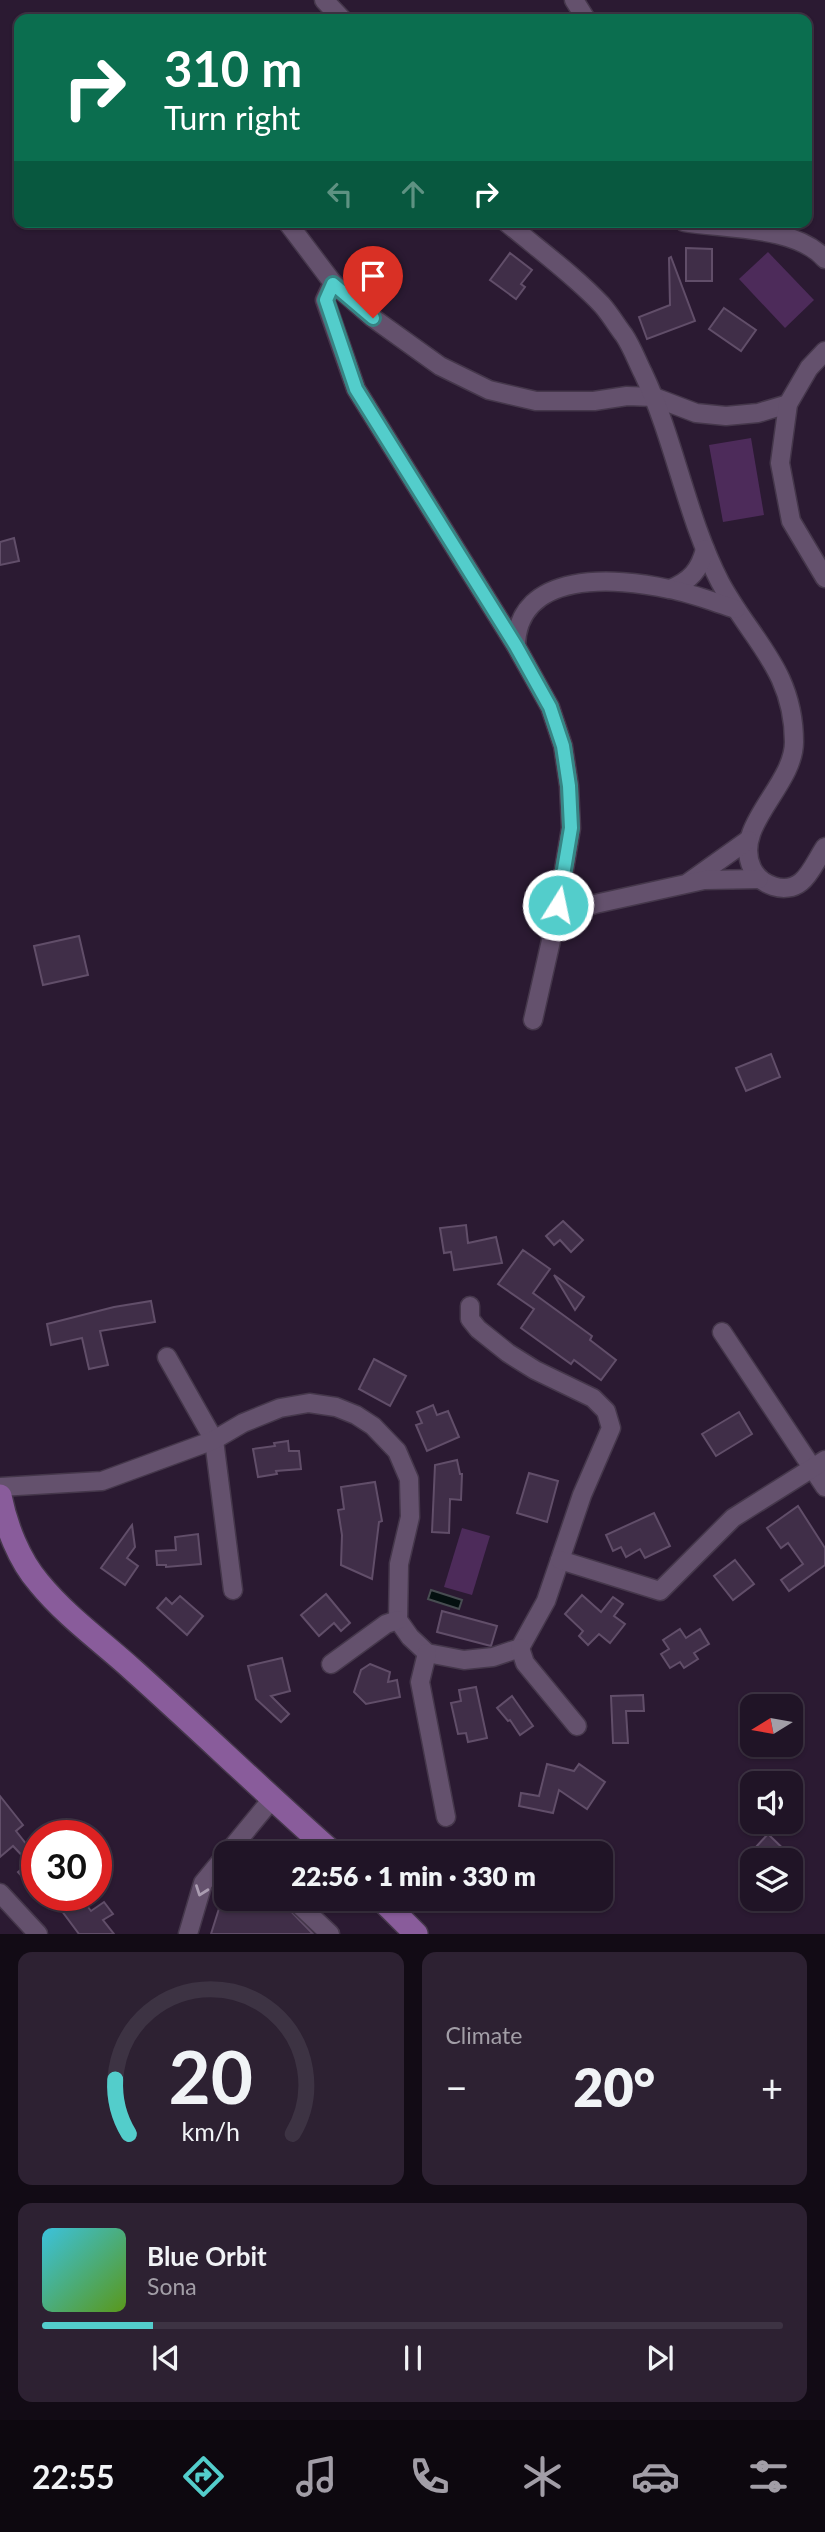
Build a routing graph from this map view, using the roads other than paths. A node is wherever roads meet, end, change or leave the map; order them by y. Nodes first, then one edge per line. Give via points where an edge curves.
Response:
1 (324, 0) edge
2 (337, 14) edge
3 (291, 228) edge
4 (513, 228) edge
5 (742, 228) edge
6 (825, 259) edge
7 (333, 284) junction
8 (825, 351) edge
9 (654, 397) junction
10 (788, 404) junction
11 (705, 549) junction
12 (825, 578) edge
13 (670, 589) junction
14 (736, 609) junction
15 (516, 646) junction
16 (748, 840) junction
17 (825, 847) edge
18 (759, 879) junction
19 (687, 884) junction
20 (555, 923) junction
21 (533, 1020) dead end
22 (470, 1306) dead end
23 (722, 1332) dead end
24 (167, 1357) dead end
25 (214, 1440) junction
26 (819, 1464) edge
27 (825, 1487) edge
28 (0, 1488) edge
29 (0, 1496) edge
30 (560, 1560) junction
31 (233, 1590) dead end
32 (398, 1620) junction
33 (520, 1648) junction
34 (427, 1653) junction
35 (331, 1664) dead end
36 (577, 1726) dead end
37 (272, 1798) junction
38 (446, 1817) dead end
39 (244, 1841) edge
40 (320, 1841) edge
41 (214, 1873) edge
42 (0, 1893) edge
43 (306, 1911) edge
44 (393, 1911) edge
45 (38, 1934) edge
46 (188, 1934) edge
47 (330, 1934) edge
48 (416, 1934) edge

1 - 2 street
3 - 7 street
4 - 9 street via 603,306 626,339
5 - 6 street via 799,240
7 - 9 street via 440,366 489,390 537,401
7 - 15 street via 326,300 356,389
8 - 10 street
9 - 10 street via 696,413 726,416
9 - 11 street
10 - 12 street via 780,463 791,521
11 - 13 street via 694,575
11 - 14 street
13 - 14 street
13 - 15 street via 582,582 544,594 521,615
14 - 16 street via 773,660 790,701 795,745 781,785
15 - 20 street via 550,707 563,746 569,786 571,828
16 - 18 street via 748,859
16 - 19 street
17 - 18 street via 802,882 792,887 780,888
18 - 19 street
19 - 20 street via 595,904
20 - 21 street
22 - 30 street via 470,1319 478,1329 508,1353 593,1398 606,1411 611,1428
23 - 26 street
24 - 25 street
25 - 28 street via 102,1481
25 - 31 street
25 - 32 street via 280,1408 309,1403 336,1407 373,1426 397,1451 409,1479 410,1517 399,1564
26 - 27 street
26 - 30 street via 733,1518 660,1591
29 - 37 main road via 17,1546 38,1582
30 - 33 street via 546,1601
32 - 34 street
32 - 35 street
33 - 34 street via 464,1660
33 - 36 street via 525,1663
34 - 38 street via 420,1682
37 - 39 street
37 - 40 main road
41 -> 46 street via 203,1883
42 - 45 street
43 - 47 street
44 - 48 main road

